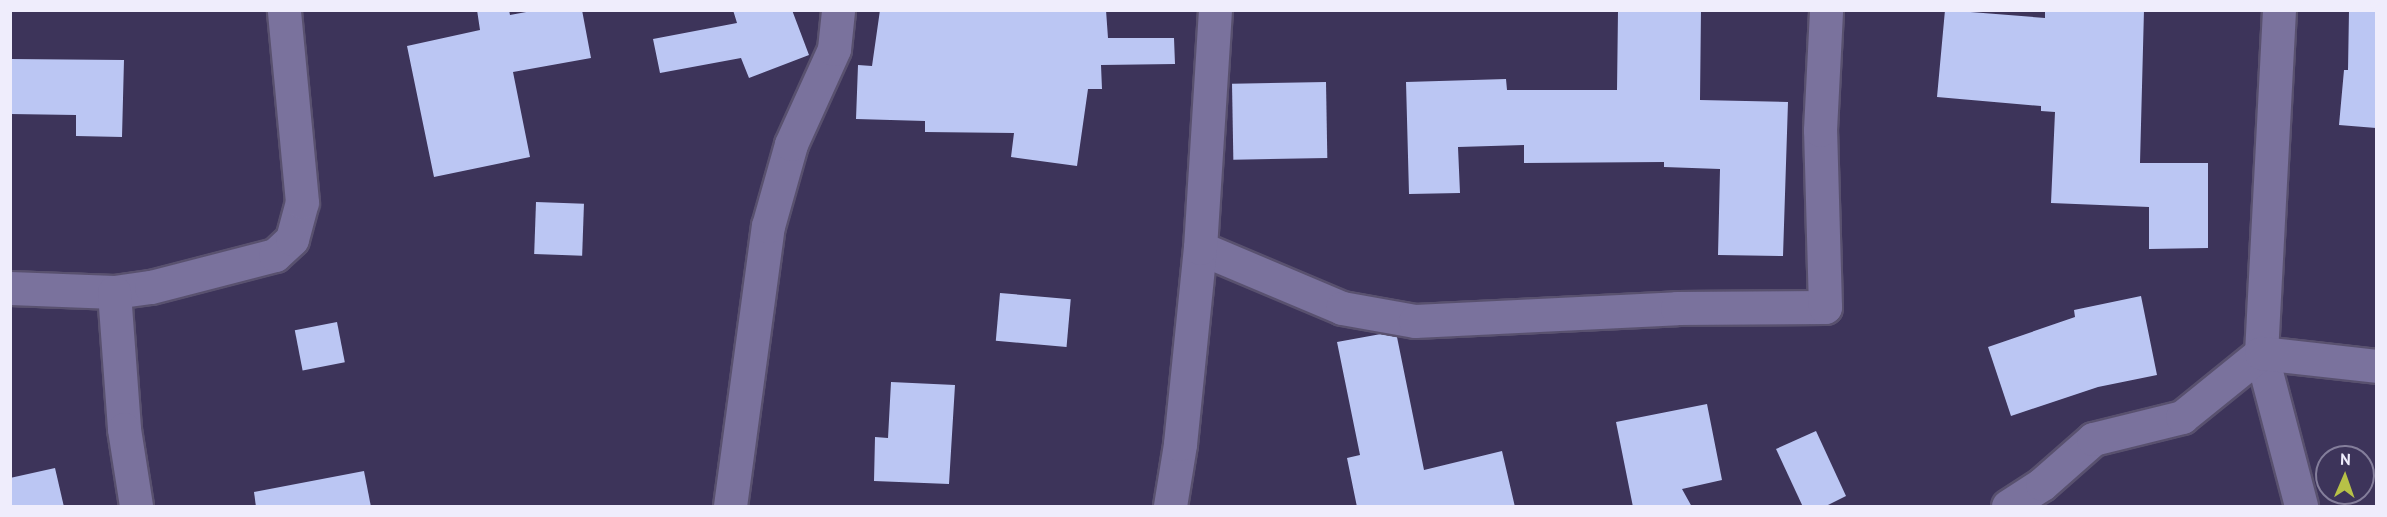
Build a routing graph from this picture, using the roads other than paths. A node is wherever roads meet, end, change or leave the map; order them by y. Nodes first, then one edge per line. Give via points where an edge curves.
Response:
1 (284, 10) edge
2 (838, 10) edge
3 (1215, 10) edge
4 (1826, 10) edge
5 (2279, 10) edge
6 (1200, 248) junction
7 (10, 288) edge
8 (114, 292) junction
9 (2261, 353) junction
10 (2376, 366) edge
11 (136, 507) edge
12 (730, 507) edge
13 (1170, 507) edge
14 (2008, 507) edge
15 (2301, 507) edge

1 - 8 street via 302,202 292,239 275,255 151,287
2 - 12 street via 834,49 791,144 768,226
3 - 6 street
4 - 6 street via 1820,130 1825,307 1677,308 1415,321 1342,309
5 - 9 street
6 - 13 street
7 - 8 street
8 - 11 street via 124,429
9 - 10 street
9 - 14 street via 2182,417 2093,439
9 - 15 street

